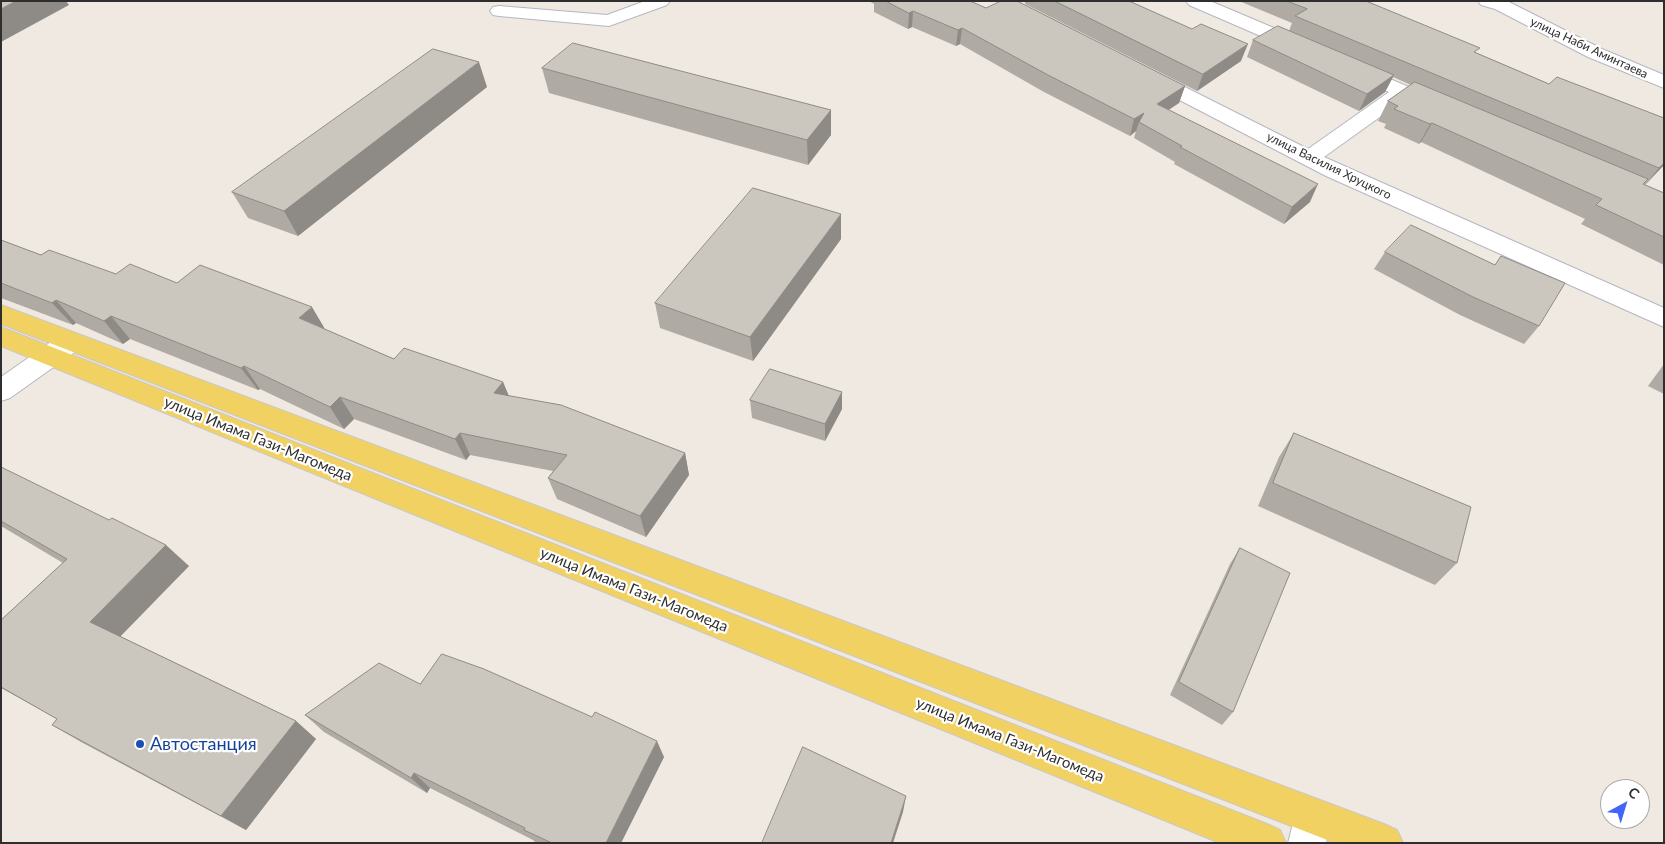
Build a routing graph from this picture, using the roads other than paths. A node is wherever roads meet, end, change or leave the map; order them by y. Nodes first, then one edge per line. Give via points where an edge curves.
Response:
1 (661, 1) edge
2 (1196, 1) edge
3 (1488, 1) edge
4 (499, 11) dead end
5 (1313, 52) edge
6 (1340, 64) edge
7 (1132, 68) edge
8 (1664, 82) edge
9 (1404, 91) junction
10 (1458, 114) edge
11 (1309, 158) junction
12 (1, 314) edge
13 (1664, 318) edge
14 (1, 336) edge
15 (59, 349) junction
16 (1, 391) edge
17 (1310, 830) edge
18 (1267, 843) edge
19 (1384, 843) edge

1 - 4 street via 609,21
2 - 5 street
3 - 8 street, улица Наби Аминтаева via 1595,53
6 - 9 street
7 - 11 street, улица Василия Хруцкого
9 - 10 street
9 - 11 street
11 - 13 street, улица Василия Хруцкого
12 - 15 main road
14 - 15 main road, улица Имама Гази-Магомеда
15 - 16 street
15 - 17 main road
15 - 18 main road, улица Имама Гази-Магомеда
17 - 19 main road

